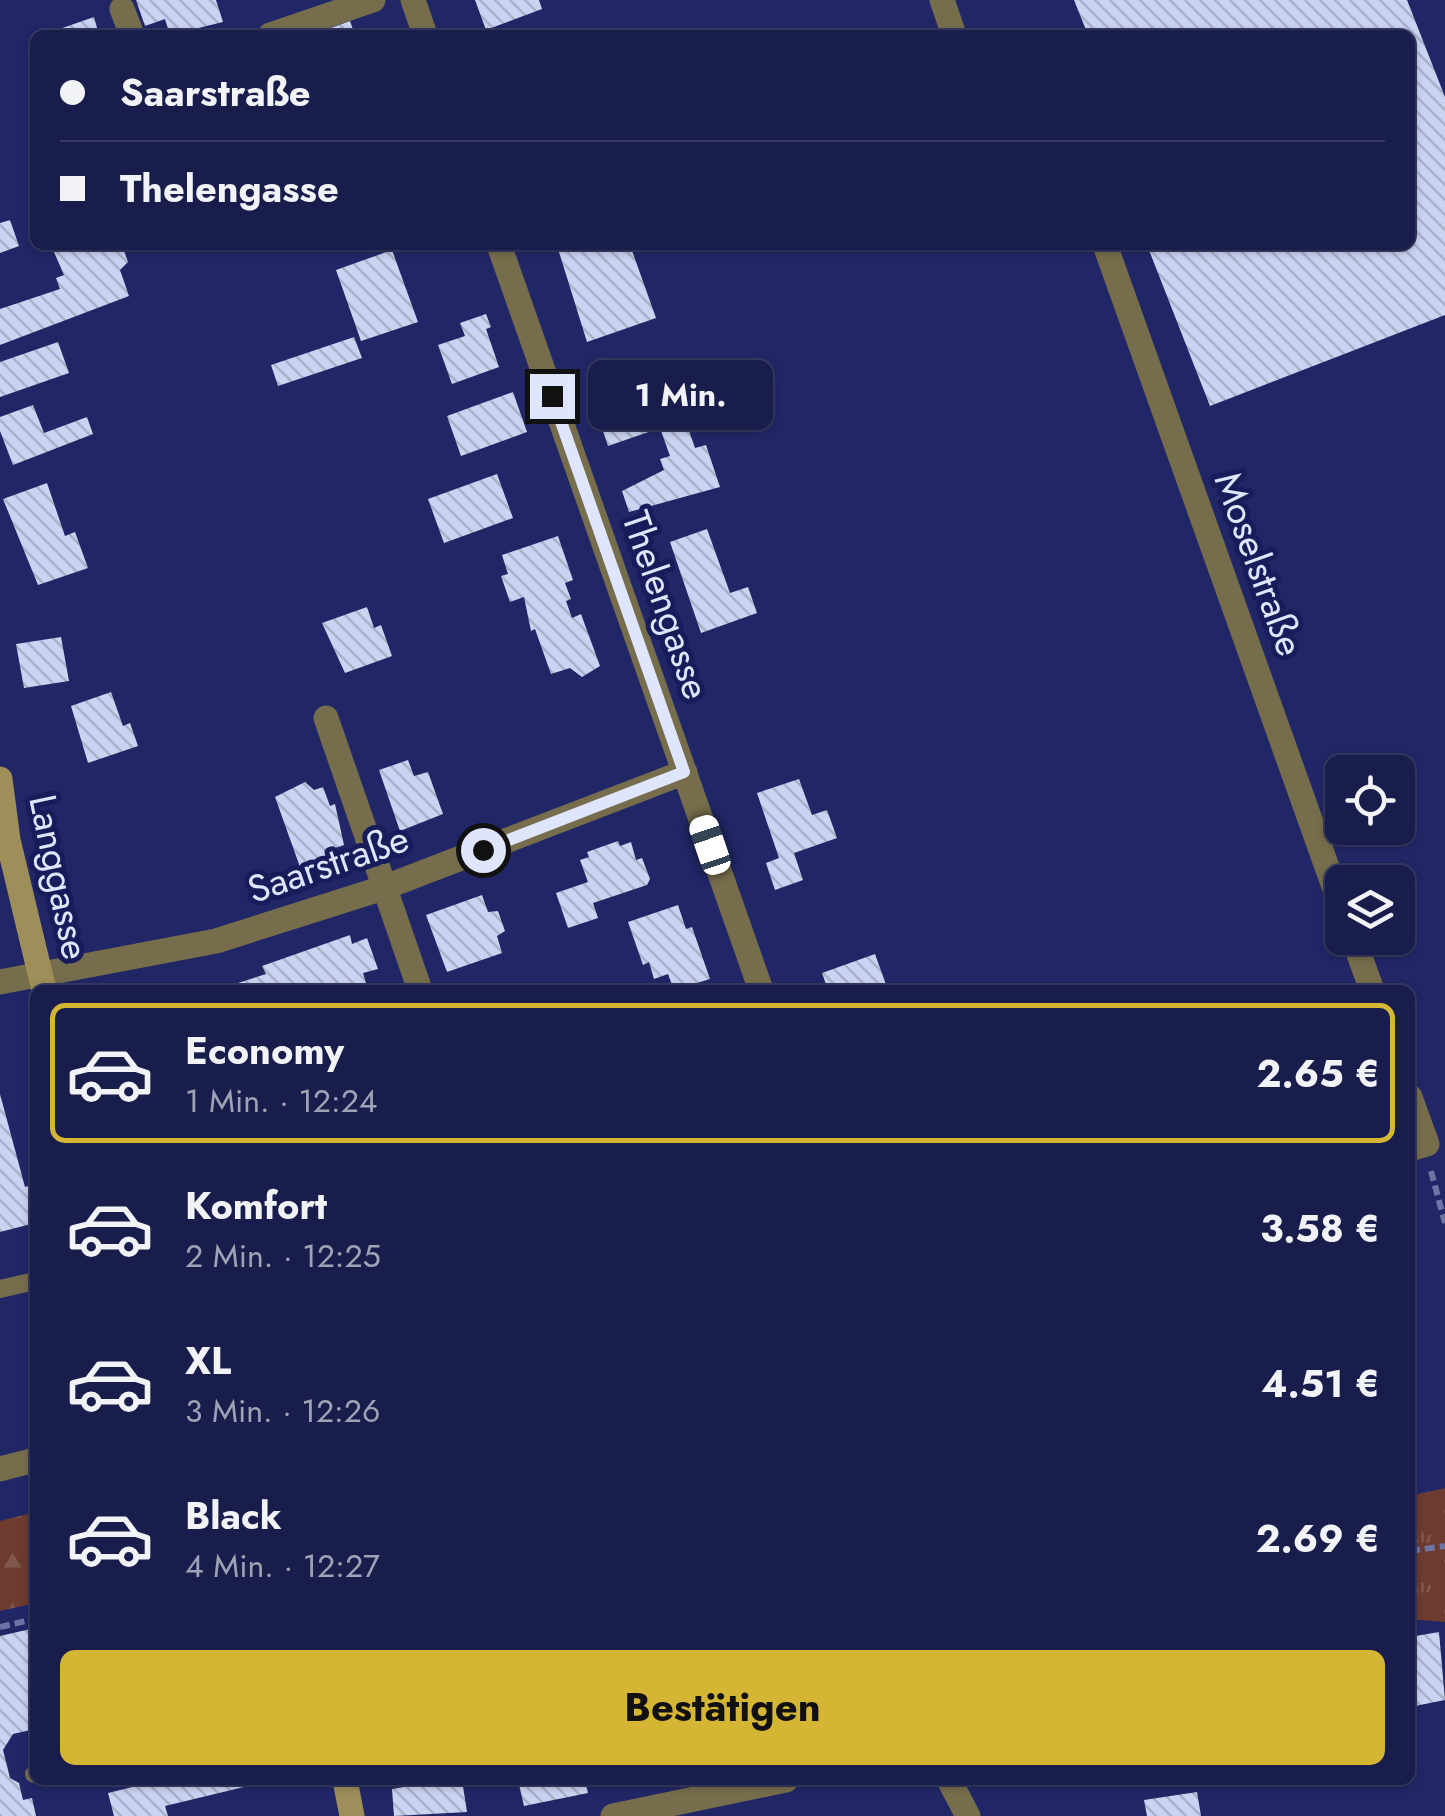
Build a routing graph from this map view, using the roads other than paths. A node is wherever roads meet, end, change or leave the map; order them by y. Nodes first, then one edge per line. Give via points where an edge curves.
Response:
1 (372, 0) edge
2 (413, 0) edge
3 (942, 0) edge
4 (122, 9) dead end
5 (130, 30) edge
6 (285, 30) edge
7 (423, 30) edge
8 (952, 30) edge
9 (501, 250) edge
10 (1107, 250) edge
11 (326, 718) dead end
12 (684, 772) junction
13 (0, 779) edge
14 (1326, 865) edge
15 (382, 888) junction
16 (1359, 955) edge
17 (0, 982) edge
18 (43, 982) edge
19 (418, 985) edge
20 (759, 985) edge
21 (1370, 985) edge
22 (30, 1282) edge
23 (0, 1289) edge
24 (30, 1461) edge
25 (0, 1469) edge
26 (346, 1785) edge
27 (735, 1785) edge
28 (952, 1785) edge
29 (684, 1790) edge
30 (352, 1816) edge
31 (614, 1816) edge
32 (968, 1816) edge

1 - 6 street
2 - 7 street
3 - 8 street
4 - 5 street
9 - 12 street, Thelengasse
10 - 14 street, Moselstraße
11 - 15 street
12 - 15 street, Saarstraße
12 - 20 street, Thelengasse
13 - 18 street, Langgasse
15 - 18 street, Saarstraße via 216,941
15 - 19 street
16 - 21 street
17 - 18 street, Saarstraße
22 - 23 lane
24 - 25 street
26 - 30 street
27 - 29 street
28 - 32 street
29 - 31 street

